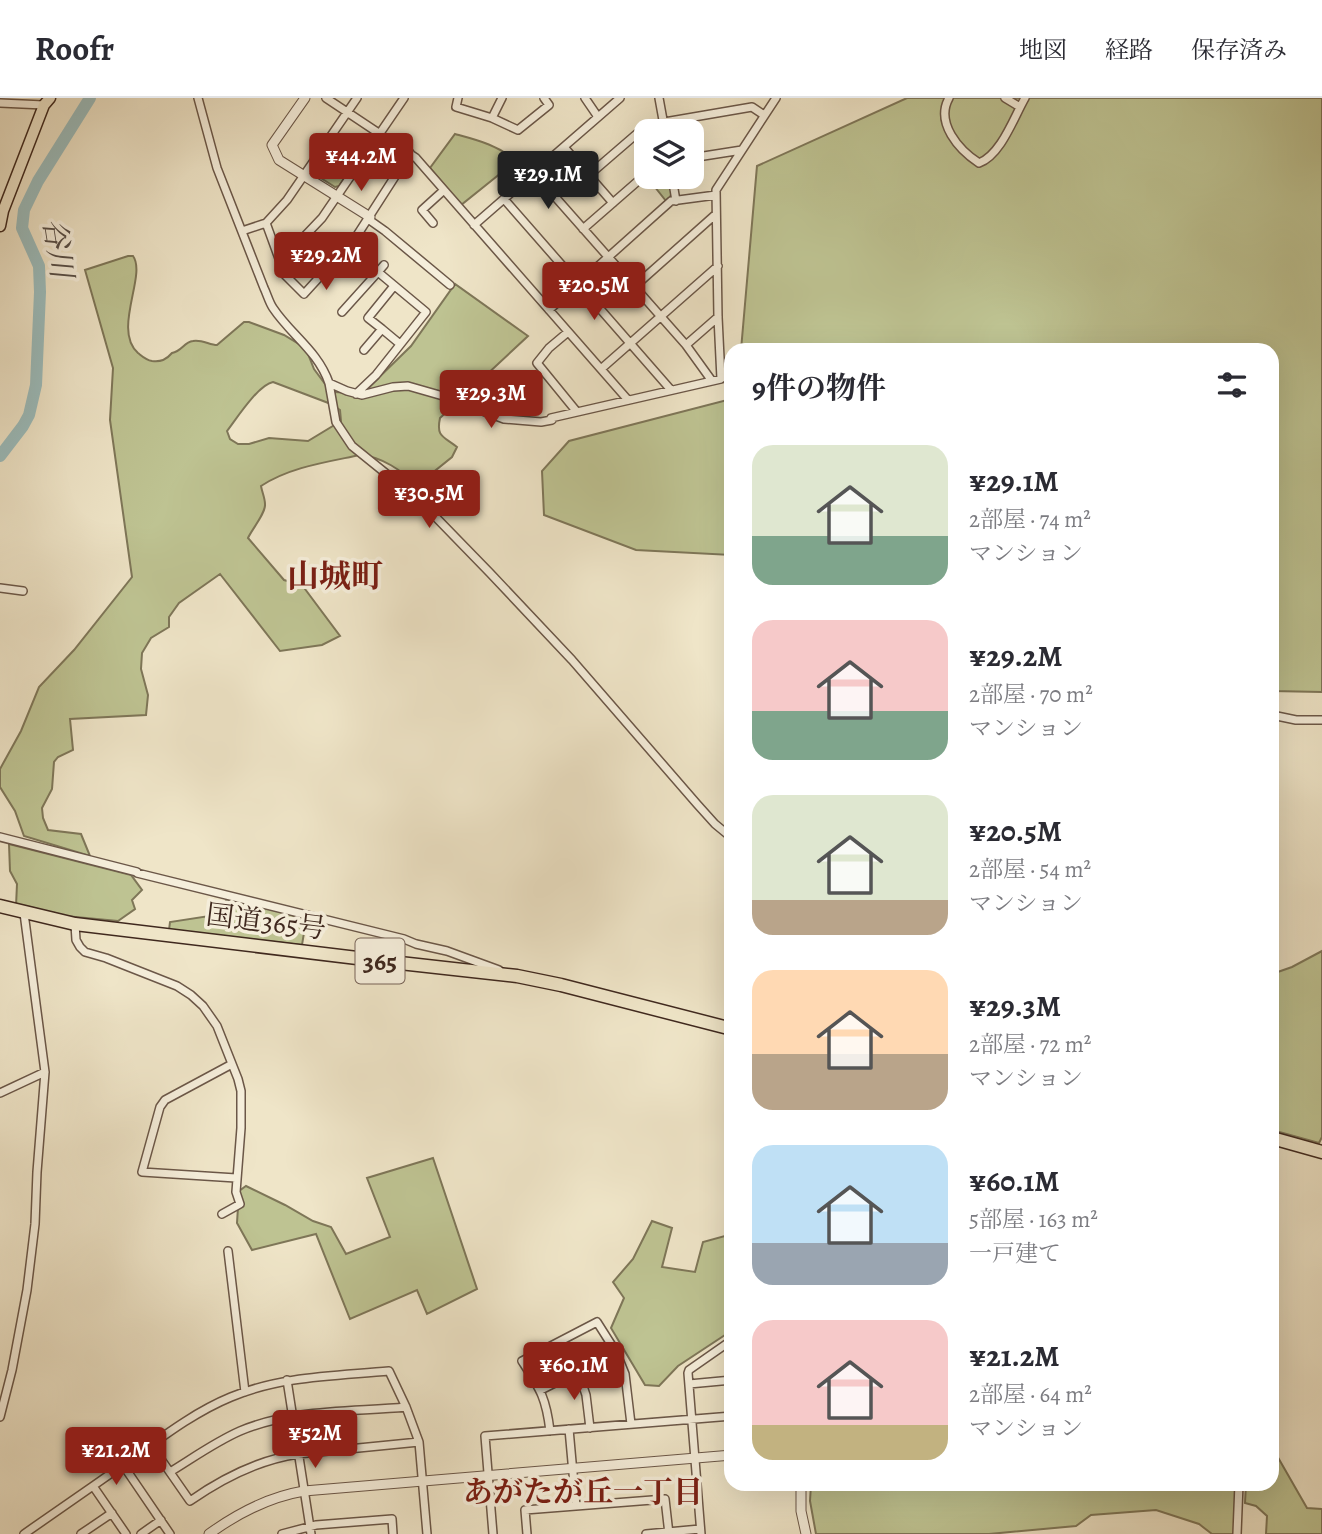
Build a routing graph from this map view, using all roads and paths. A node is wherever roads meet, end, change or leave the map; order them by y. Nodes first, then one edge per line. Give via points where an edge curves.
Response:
1 (198, 98) edge
2 (305, 98) edge
3 (327, 98) edge
4 (357, 98) edge
5 (404, 98) edge
6 (458, 98) edge
7 (502, 98) edge
8 (544, 98) edge
9 (585, 98) edge
10 (620, 98) edge
11 (659, 98) edge
12 (750, 98) edge
13 (776, 98) edge
14 (949, 98) edge
15 (1005, 98) edge
16 (1025, 98) edge
17 (47, 102) edge
18 (0, 103) edge
19 (752, 107) junction
20 (1020, 107) junction
21 (348, 112) junction
22 (764, 116) junction
23 (598, 117) junction
24 (492, 118) junction
25 (662, 119) edge
26 (681, 119) edge
27 (380, 133) junction
28 (634, 135) edge
29 (564, 147) junction
30 (742, 150) junction
31 (411, 153) junction
32 (704, 156) edge
33 (534, 173) junction
34 (303, 175) junction
35 (589, 175) junction
36 (634, 184) edge
37 (674, 189) edge
38 (444, 190) junction
39 (337, 195) junction
40 (716, 195) junction
41 (504, 199) junction
42 (676, 201) junction
43 (613, 202) junction
44 (716, 214) junction
45 (369, 218) junction
46 (266, 223) junction
47 (433, 223) dead end
48 (474, 225) junction
49 (0, 226) edge
50 (583, 229) junction
51 (242, 231) junction
52 (608, 257) junction
53 (280, 261) junction
54 (384, 265) dead end
55 (718, 266) junction
56 (378, 272) junction
57 (578, 284) junction
58 (450, 285) dead end
59 (394, 286) junction
60 (634, 287) junction
61 (549, 310) junction
62 (342, 312) dead end
63 (660, 317) junction
64 (718, 317) junction
65 (382, 329) junction
66 (568, 332) junction
67 (630, 343) junction
68 (400, 344) junction
69 (686, 345) junction
70 (364, 350) dead end
71 (601, 369) junction
72 (712, 381) junction
73 (329, 383) junction
74 (671, 390) junction
75 (356, 394) junction
76 (628, 400) junction
77 (577, 412) junction
78 (0, 588) edge
79 (23, 591) dead end
80 (1279, 716) edge
81 (1322, 720) edge
82 (724, 831) edge
83 (0, 837) edge
84 (0, 906) edge
85 (24, 913) junction
86 (75, 924) junction
87 (517, 976) junction
88 (724, 1027) edge
89 (232, 1064) junction
90 (46, 1072) junction
91 (0, 1093) edge
92 (1279, 1140) edge
93 (1322, 1152) edge
94 (236, 1178) junction
95 (222, 1214) dead end
96 (228, 1251) dead end
97 (724, 1347) edge
98 (616, 1352) junction
99 (578, 1371) junction
100 (287, 1381) junction
101 (724, 1381) edge
102 (689, 1384) junction
103 (541, 1390) junction
104 (245, 1392) junction
105 (406, 1407) junction
106 (0, 1417) edge
107 (293, 1417) junction
108 (724, 1417) edge
109 (692, 1420) junction
110 (631, 1424) junction
111 (590, 1428) junction
112 (569, 1429) junction
113 (550, 1431) junction
114 (419, 1443) junction
115 (151, 1445) junction
116 (298, 1454) junction
117 (724, 1456) edge
118 (695, 1458) junction
119 (123, 1465) junction
120 (573, 1468) junction
121 (170, 1472) junction
122 (488, 1475) junction
123 (423, 1480) junction
124 (93, 1486) junction
125 (304, 1491) junction
126 (801, 1491) edge
127 (1239, 1491) edge
128 (576, 1506) junction
129 (112, 1513) junction
130 (161, 1520) junction
131 (310, 1530) edge
132 (700, 1531) edge
133 (669, 1533) edge
134 (24, 1534) edge
135 (81, 1534) edge
136 (126, 1534) edge
137 (141, 1534) edge
138 (170, 1534) edge
139 (209, 1534) edge
140 (282, 1534) edge
141 (393, 1534) edge
142 (427, 1534) edge
143 (493, 1534) edge
144 (527, 1534) edge
145 (646, 1534) edge
146 (806, 1534) edge
147 (1237, 1534) edge

1 - 51 street via 217,168
2 - 34 street via 272,145 279,160
3 - 21 street
4 - 21 street
5 - 27 street
6 - 24 street via 456,107
7 - 24 street
8 - 24 street via 549,104 518,130
9 - 23 street
10 - 23 street
11 - 25 street
12 - 19 street
13 - 22 street
14 - 20 street via 944,111 947,128 979,163 1003,141
15 - 20 street
16 - 20 street
17 - 18 street
17 - 49 main road
19 - 22 street
19 - 26 street
21 - 27 street
21 - 34 street
22 - 30 street
23 - 29 street
27 - 31 street
27 - 39 street
28 - 35 street
29 - 33 street
29 - 35 street
30 - 32 street
30 - 40 street
31 - 38 street
31 - 45 street
33 - 41 street
33 - 50 street
34 - 39 street
34 - 46 street
35 - 43 street
36 - 43 street
37 - 42 street
38 - 47 street via 422,210
38 - 48 street
39 - 45 street
39 - 53 street via 322,218
40 - 42 street
40 - 44 street
41 - 48 street
41 - 57 street
42 - 52 street
43 - 50 street
44 - 55 street
44 - 60 street
45 - 53 street via 304,294 285,275
45 - 58 street
46 - 51 street
46 - 53 street
48 - 61 street
50 - 52 street
51 - 73 street via 273,307 313,353
52 - 57 street
52 - 60 street
54 - 56 street
55 - 63 street
55 - 64 street
56 - 59 street
56 - 62 street
57 - 61 street
57 - 67 street
59 - 65 street via 368,318
59 - 68 street via 425,312
60 - 63 street
61 - 66 street
63 - 67 street
63 - 69 street
64 - 69 street
64 - 72 street via 721,379
65 - 68 street
65 - 70 street
66 - 71 street
66 - 77 street via 537,363
67 - 71 street
67 - 74 street
68 - 75 street
69 - 72 street
71 - 76 street
72 - 74 street
73 - 75 street
73 - 82 street via 337,422 352,446 420,501 490,573
74 - 76 street
75 - 77 street via 408,386 498,418 530,422
76 - 77 street
78 - 79 street
80 - 81 street
83 - 87 street via 404,939
84 - 85 highway, 国道365号 / 365
85 - 86 highway, 国道365号 / 365
85 - 90 street
86 - 87 highway, 国道365号 / 365
86 - 89 street via 76,940 85,952 177,986 197,1000 216,1026
87 - 88 highway, 国道365号 / 365
89 - 94 street via 240,1091
89 - 94 street via 165,1100 142,1172
90 - 91 street
90 - 106 street via 27,1290
92 - 93 highway
94 - 95 street via 240,1204
96 - 104 street
97 - 102 street via 689,1370
98 - 99 street
98 - 103 street via 597,1322 522,1361
98 - 110 street via 625,1374
99 - 103 street
99 - 111 street
100 - 104 street
100 - 105 street via 389,1371
100 - 107 street
101 - 102 street
102 - 109 street
103 - 113 street
104 - 115 street via 188,1420
105 - 107 street
105 - 114 street
107 - 116 street
107 - 121 street via 240,1431
108 - 109 street
109 - 110 street
109 - 118 street
110 - 111 street
111 - 112 street
112 - 113 street
112 - 120 street
113 - 122 street via 485,1436
114 - 116 street
114 - 123 street
115 - 119 street
115 - 121 street
116 - 121 street via 249,1467 190,1501
116 - 125 street
117 - 118 street
118 - 120 street
118 - 132 street
119 - 124 street
119 - 130 street
120 - 122 street
120 - 128 street
122 - 123 street
122 - 143 street
123 - 125 street
123 - 142 street
124 - 129 street
124 - 134 street
125 - 131 street
125 - 139 street via 249,1509
126 - 146 street
127 - 147 street
128 - 133 street via 665,1499
128 - 144 street via 525,1510
129 - 135 street
129 - 136 street
130 - 137 street
130 - 138 street
131 - 140 street
131 - 141 street via 392,1519
132 - 133 street
133 - 145 street

